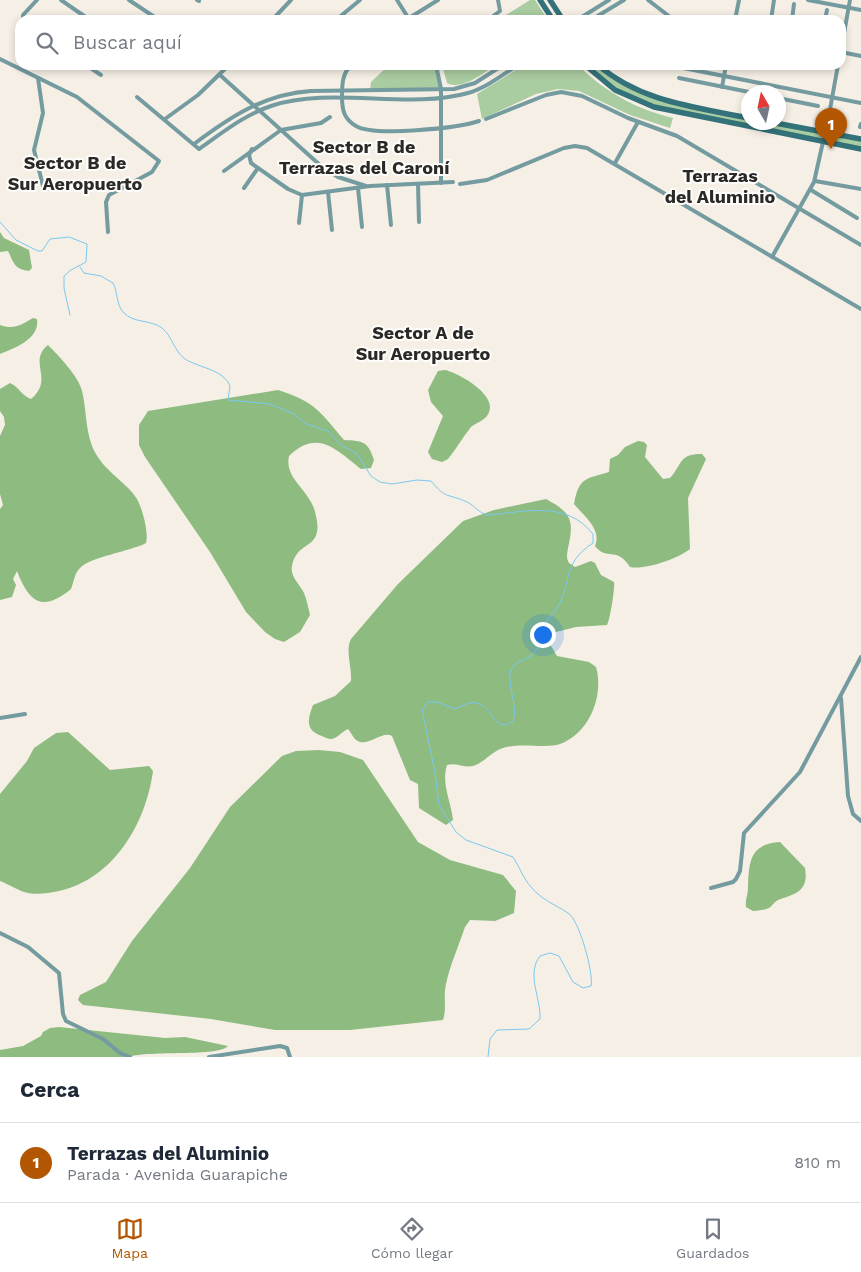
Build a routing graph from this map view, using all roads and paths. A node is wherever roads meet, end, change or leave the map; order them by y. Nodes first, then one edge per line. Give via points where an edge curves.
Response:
1 (37, 0) edge
2 (61, 0) edge
3 (129, 0) edge
4 (291, 0) edge
5 (360, 0) edge
6 (397, 0) edge
7 (438, 0) edge
8 (498, 0) edge
9 (540, 0) edge
10 (550, 0) edge
11 (609, 0) edge
12 (624, 0) edge
13 (648, 0) edge
14 (739, 0) edge
15 (774, 0) edge
16 (808, 0) edge
17 (850, 0) edge
18 (794, 4) dead end
19 (849, 8) junction
20 (826, 10) dead end
21 (861, 10) edge
22 (23, 15) edge
23 (83, 15) edge
24 (152, 15) edge
25 (277, 15) edge
26 (342, 15) edge
27 (406, 15) edge
28 (414, 15) edge
29 (495, 15) edge
30 (550, 15) edge
31 (559, 15) edge
32 (585, 15) edge
33 (599, 15) edge
34 (668, 15) edge
35 (736, 15) edge
36 (772, 15) edge
37 (793, 15) edge
38 (826, 15) edge
39 (846, 24) edge
40 (846, 52) edge
41 (861, 56) edge
42 (0, 59) edge
43 (15, 66) edge
44 (22, 70) edge
45 (94, 70) edge
46 (225, 70) edge
47 (347, 70) edge
48 (437, 70) edge
49 (496, 70) edge
50 (510, 70) edge
51 (591, 70) edge
52 (605, 70) edge
53 (691, 70) edge
54 (725, 70) edge
55 (837, 70) edge
56 (101, 75) dead end
57 (220, 75) junction
58 (724, 77) junction
59 (38, 78) junction
60 (679, 78) dead end
61 (756, 85) edge
62 (722, 87) junction
63 (441, 90) junction
64 (342, 91) junction
65 (741, 91) edge
66 (786, 91) edge
67 (137, 97) dead end
68 (441, 97) junction
69 (342, 98) junction
70 (832, 98) junction
71 (786, 100) edge
72 (861, 103) edge
73 (253, 105) junction
74 (818, 106) dead end
75 (260, 110) junction
76 (741, 116) edge
77 (330, 117) dead end
78 (165, 119) junction
79 (486, 119) dead end
80 (479, 122) dead end
81 (638, 122) junction
82 (786, 125) edge
83 (827, 126) dead end
84 (442, 128) junction
85 (281, 130) junction
86 (825, 133) junction
87 (861, 139) edge
88 (823, 142) junction
89 (194, 144) junction
90 (861, 149) edge
91 (252, 150) junction
92 (615, 163) junction
93 (258, 168) junction
94 (224, 171) dead end
95 (815, 180) junction
96 (453, 182) dead end
97 (442, 183) junction
98 (418, 184) junction
99 (460, 184) dead end
100 (387, 185) junction
101 (370, 186) junction
102 (244, 188) dead end
103 (358, 188) junction
104 (44, 190) dead end
105 (811, 190) junction
106 (861, 190) edge
107 (328, 192) junction
108 (302, 195) junction
109 (800, 208) junction
110 (857, 218) dead end
111 (419, 222) dead end
112 (299, 223) dead end
113 (391, 225) dead end
114 (362, 227) dead end
115 (332, 230) dead end
116 (108, 232) dead end
117 (861, 245) edge
118 (772, 257) junction
119 (861, 309) edge
120 (861, 657) edge
121 (840, 696) junction
122 (25, 714) dead end
123 (0, 718) edge
124 (861, 821) edge
125 (711, 888) dead end
126 (0, 933) edge
127 (130, 1057) edge
128 (209, 1057) edge
129 (290, 1057) edge

1 - 22 street
2 - 23 street
3 - 24 street
4 - 25 street
5 - 26 street
6 - 27 street
7 - 28 street
8 - 29 street via 500,11
9 - 30 street
10 - 31 street
11 - 32 street
12 - 33 street
13 - 34 street
14 - 35 street
15 - 36 street
16 - 19 street
17 - 19 street
18 - 37 street
19 - 21 street
19 - 39 street
20 - 38 street
40 - 41 street
42 - 43 street
44 - 59 street
45 - 56 street
46 - 57 street
47 - 64 street
48 - 63 street
49 - 63 street via 470,85
50 - 68 street via 474,91
51 - 88 street via 615,90 654,107
52 - 76 street via 627,86 656,98
53 - 58 street
54 - 58 street
55 - 70 street
57 - 73 street
57 - 78 street
58 - 61 street
58 - 62 street
59 - 104 street via 43,113 34,150
59 - 116 street via 77,97 159,161 152,172 108,195
60 - 62 street
62 - 65 street
63 - 64 street
63 - 68 street
64 - 69 street
64 - 73 street via 297,92
66 - 70 street
67 - 78 street
68 - 69 street
68 - 84 street
69 - 75 street via 294,101
69 - 84 street via 346,118 361,129
70 - 72 street
70 - 83 street
71 - 74 street
73 - 75 street
73 - 89 street
75 - 85 street
75 - 89 street via 199,150
77 - 85 street via 321,123
78 - 89 street
79 - 81 street via 561,92 582,96
80 - 84 street
81 - 92 street
81 - 109 street via 677,136
82 - 86 street
84 - 97 street
85 - 91 street
85 - 101 street via 330,172
86 - 87 street
86 - 88 street
88 - 90 street
88 - 95 street
91 - 93 street via 250,161
91 - 94 street
92 - 99 street via 587,148 570,147 491,179
92 - 118 street
93 - 102 street
93 - 108 street
95 - 105 street
95 - 106 street
96 - 97 street
97 - 98 street
98 - 100 street
98 - 111 street
100 - 101 street
100 - 113 street
101 - 103 street
103 - 107 street
103 - 114 street
105 - 109 street
105 - 110 street
107 - 108 street
107 - 115 street
108 - 112 street
109 - 117 street
109 - 118 street
118 - 119 street
120 - 121 street
121 - 124 street via 848,796 853,814
121 - 125 street via 800,772 744,833 740,871 736,879
122 - 123 street
126 - 127 street via 28,947 59,973 66,1021 103,1038
128 - 129 street via 280,1046 287,1048

